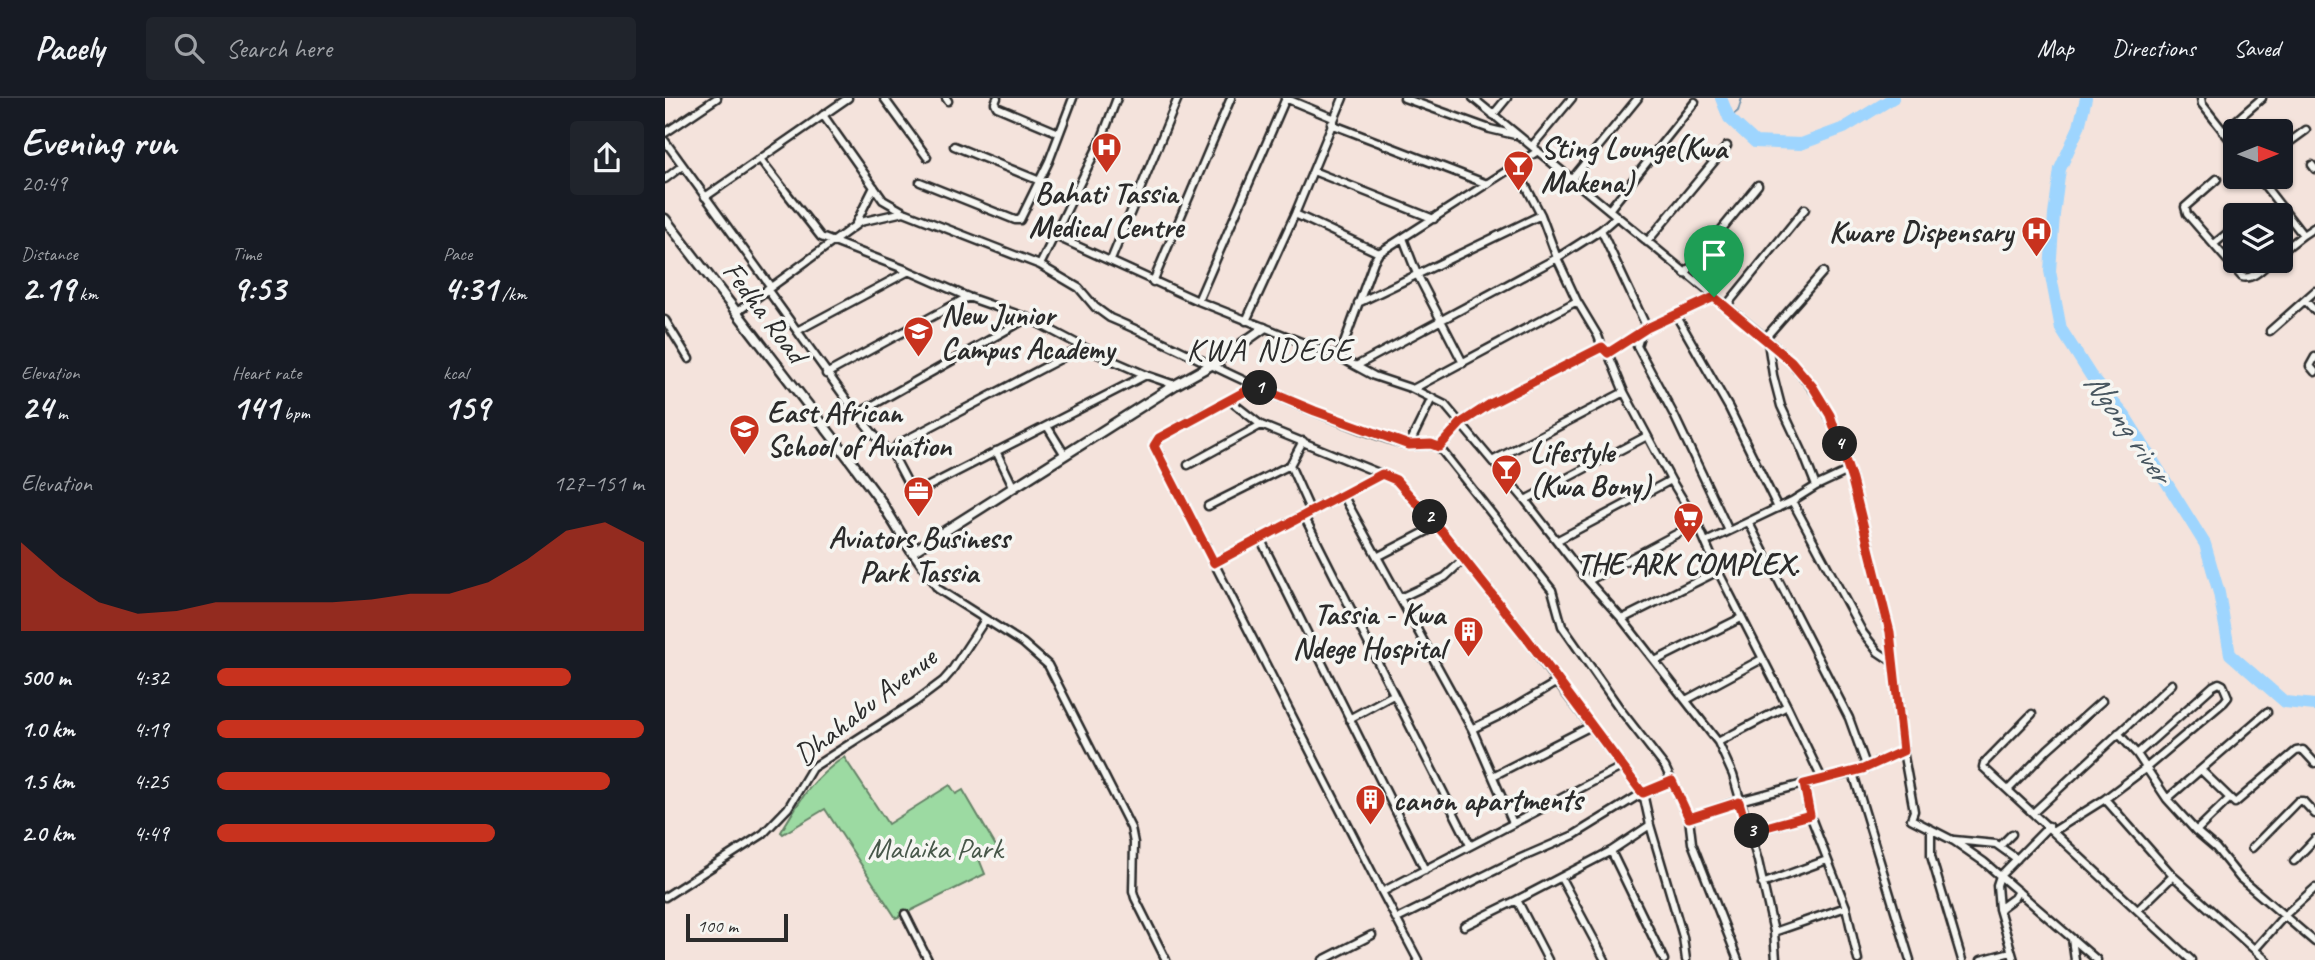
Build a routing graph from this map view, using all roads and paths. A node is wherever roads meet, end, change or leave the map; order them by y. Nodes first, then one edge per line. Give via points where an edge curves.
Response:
1 (717, 98) edge
2 (848, 98) edge
3 (884, 98) edge
4 (997, 98) edge
5 (1073, 98) edge
6 (1117, 98) edge
7 (1178, 98) edge
8 (1231, 98) edge
9 (1285, 98) edge
10 (1343, 98) edge
11 (1404, 98) edge
12 (1473, 98) edge
13 (1507, 98) edge
14 (1572, 98) edge
15 (1638, 98) edge
16 (2201, 98) edge
17 (2260, 99) edge
18 (1695, 102) dead end
19 (823, 115) junction
20 (1493, 115) junction
21 (2238, 119) edge
22 (1332, 121) junction
23 (2306, 130) dead end
24 (1059, 132) junction
25 (2223, 132) edge
26 (665, 133) edge
27 (1517, 136) junction
28 (2293, 140) edge
29 (665, 141) edge
30 (954, 146) dead end
31 (1532, 146) junction
32 (1727, 146) dead end
33 (1538, 151) junction
34 (927, 157) dead end
35 (760, 159) junction
36 (682, 166) junction
37 (1517, 167) junction
38 (1313, 171) junction
39 (665, 179) edge
40 (1572, 179) junction
41 (2217, 179) dead end
42 (1040, 181) junction
43 (921, 182) dead end
44 (1487, 184) junction
45 (1758, 185) dead end
46 (874, 187) junction
47 (2268, 189) edge
48 (705, 197) junction
49 (1805, 209) dead end
50 (1609, 210) junction
51 (904, 212) junction
52 (1295, 214) junction
53 (1541, 215) junction
54 (1617, 216) junction
55 (1434, 219) junction
56 (666, 222) edge
57 (854, 226) junction
58 (2315, 227) edge
59 (1601, 230) junction
60 (1053, 235) junction
61 (2304, 235) junction
62 (2223, 237) edge
63 (1403, 238) junction
64 (832, 240) junction
65 (1647, 242) junction
66 (2293, 243) edge
67 (2214, 244) junction
68 (1379, 253) junction
69 (2223, 255) edge
70 (1557, 258) junction
71 (1111, 260) junction
72 (1040, 265) junction
73 (909, 271) junction
74 (1823, 272) dead end
75 (2239, 273) edge
76 (2257, 273) edge
77 (1416, 274) junction
78 (1685, 274) junction
79 (1153, 282) junction
80 (769, 288) junction
81 (2315, 292) edge
82 (968, 297) junction
83 (1714, 297) junction
84 (2305, 300) junction
85 (1198, 301) junction
86 (1577, 301) junction
87 (1358, 303) junction
88 (1726, 306) junction
89 (737, 312) junction
90 (2315, 312) edge
91 (1676, 315) junction
92 (1028, 318) junction
93 (665, 320) edge
94 (1246, 321) junction
95 (1440, 321) junction
96 (1264, 328) junction
97 (1647, 328) junction
98 (667, 329) edge
99 (797, 331) junction
100 (2270, 331) dead end
101 (1767, 340) junction
102 (1083, 347) junction
103 (1602, 347) junction
104 (1608, 353) junction
105 (1339, 357) junction
106 (2315, 357) edge
107 (689, 359) dead end
108 (1463, 363) junction
109 (1213, 364) junction
110 (1356, 366) junction
111 (2315, 372) edge
112 (826, 373) junction
113 (1146, 375) junction
114 (1175, 385) junction
115 (1255, 386) junction
116 (1413, 389) junction
117 (1624, 393) junction
118 (1432, 398) junction
119 (1229, 400) junction
120 (857, 414) junction
121 (1461, 423) junction
122 (1261, 425) junction
123 (1047, 426) junction
124 (1647, 436) junction
125 (1303, 441) junction
126 (1409, 445) junction
127 (1439, 447) junction
128 (996, 451) junction
129 (892, 453) junction
130 (1065, 455) junction
131 (1492, 461) junction
132 (1188, 465) dead end
133 (1290, 465) junction
134 (1848, 471) junction
135 (1382, 474) junction
136 (1671, 480) junction
137 (1816, 486) junction
138 (1014, 488) junction
139 (1343, 495) junction
140 (1525, 500) junction
141 (1792, 501) junction
142 (1208, 506) dead end
143 (1778, 508) junction
144 (1307, 514) junction
145 (1697, 523) junction
146 (1749, 523) junction
147 (1437, 526) junction
148 (1729, 531) junction
149 (1260, 538) junction
150 (1558, 540) junction
151 (1706, 542) junction
152 (912, 552) junction
153 (1377, 557) junction
154 (1464, 559) junction
155 (1214, 563) junction
156 (1718, 571) junction
157 (1588, 581) junction
158 (1400, 598) junction
159 (1741, 618) junction
160 (1622, 619) junction
161 (985, 620) junction
162 (1762, 659) junction
163 (1655, 661) junction
164 (1893, 662) junction
165 (1557, 682) junction
166 (2172, 684) dead end
167 (1393, 695) junction
168 (1686, 700) junction
169 (2102, 701) dead end
170 (1787, 706) junction
171 (2267, 712) dead end
172 (2032, 714) dead end
173 (1349, 719) junction
174 (1591, 726) junction
175 (1472, 729) junction
176 (2118, 733) junction
177 (1718, 742) junction
178 (1903, 751) junction
179 (2137, 754) junction
180 (2315, 763) edge
181 (1623, 766) junction
182 (1867, 768) junction
183 (2146, 768) junction
184 (2203, 771) junction
185 (1853, 773) junction
186 (1493, 776) junction
187 (1822, 779) junction
188 (1672, 781) junction
189 (1804, 784) junction
190 (2008, 790) junction
191 (1643, 793) junction
192 (2105, 799) junction
193 (2167, 799) junction
194 (2229, 799) junction
195 (1739, 802) junction
196 (2034, 812) junction
197 (2315, 814) edge
198 (1810, 815) junction
199 (1689, 818) junction
200 (1513, 823) junction
201 (1650, 825) junction
202 (2052, 829) junction
203 (1931, 830) junction
204 (2196, 831) junction
205 (1748, 832) junction
206 (2012, 834) dead end
207 (2315, 839) edge
208 (1951, 840) junction
209 (1470, 845) junction
210 (2000, 846) junction
211 (2252, 848) dead end
212 (1611, 851) junction
213 (2017, 859) junction
214 (1827, 860) junction
215 (2294, 860) dead end
216 (1425, 870) junction
217 (2000, 876) junction
218 (2173, 876) junction
219 (1561, 878) junction
220 (1762, 884) junction
221 (2018, 891) junction
222 (1381, 892) junction
223 (2313, 892) edge
224 (665, 897) edge
225 (1517, 900) junction
226 (1846, 907) junction
227 (1999, 909) junction
228 (2138, 910) junction
229 (905, 914) dead end
230 (2285, 915) junction
231 (1397, 919) junction
232 (1464, 926) dead end
233 (1774, 932) junction
234 (1372, 935) dead end
235 (2072, 939) junction
236 (2315, 942) edge
237 (2255, 949) junction
238 (2011, 952) junction
239 (928, 960) edge
240 (1166, 960) edge
241 (1323, 960) edge
242 (1418, 960) edge
243 (1548, 960) edge
244 (1605, 960) edge
245 (1664, 960) edge
246 (1686, 960) edge
247 (1738, 960) edge
248 (1776, 960) edge
249 (1858, 960) edge
250 (1910, 960) edge
251 (1962, 960) edge
252 (1981, 960) edge
253 (2014, 960) edge
254 (2075, 960) edge
255 (2098, 960) edge
256 (2191, 960) edge
257 (2266, 960) edge

1 - 26 street
2 - 19 street
3 - 34 street
4 - 24 street via 997,107
5 - 24 street
6 - 60 street
7 - 71 street
8 - 79 street
9 - 22 street
9 - 85 street
10 - 22 street
11 - 27 street
12 - 20 street
13 - 20 street
14 - 31 street
15 - 40 street
16 - 25 street
17 - 21 street
18 - 50 street
19 - 35 street
19 - 46 street
20 - 27 street
22 - 38 street
22 - 44 street
23 - 28 street
24 - 42 street
27 - 31 street
29 - 36 street
30 - 42 street
31 - 33 street
32 - 65 street
33 - 37 street
33 - 40 street
35 - 48 street
35 - 64 street via 821,237
36 - 39 street
36 - 48 street
37 - 44 street
37 - 53 street
38 - 52 street
38 - 55 street
40 - 50 street
41 - 67 street via 2184,210
42 - 43 street via 1019,221
44 - 55 street
45 - 78 street
46 - 51 street via 884,200
46 - 57 street
47 - 61 street
48 - 80 street
49 - 88 street
50 - 54 street
51 - 57 street
51 - 72 street
52 - 68 street
52 - 94 street
53 - 70 street
53 - 77 street
54 - 59 street
54 - 65 street
55 - 63 street
56 - 89 street, Fedha Road
57 - 64 street
58 - 61 street
59 - 70 street
59 - 97 street
60 - 71 street
60 - 72 street
61 - 66 street
62 - 67 street
63 - 68 street
63 - 77 street
64 - 73 street
64 - 80 street
65 - 78 street
67 - 69 street
68 - 87 street
70 - 86 street
70 - 95 street
71 - 79 street
72 - 109 street via 1079,288 1110,318
73 - 82 street
73 - 99 street
74 - 101 street
75 - 76 street via 2247,279
77 - 87 street
77 - 95 street
78 - 83 street
79 - 85 street
80 - 89 street
80 - 99 street
81 - 84 street
82 - 92 street
82 - 112 street
83 - 88 street
83 - 91 street
84 - 90 street
84 - 100 street
85 - 94 street
86 - 103 street
86 - 108 street
87 - 105 street
88 - 101 street
89 - 152 street, Fedha Road via 880,500
91 - 97 street
91 - 143 street
92 - 102 street
92 - 120 street
93 - 98 street
94 - 96 street
95 - 108 street
95 - 110 street
96 - 105 street
96 - 109 street
97 - 104 street
97 - 148 street via 1639,336 1638,349
98 - 107 street
99 - 112 street
101 - 134 street via 1791,361 1822,401
101 - 137 street via 1781,406
102 - 113 street
102 - 129 street via 898,444
103 - 104 street
103 - 121 street
104 - 117 street
105 - 110 street
106 - 111 street via 2310,366
108 - 116 street
109 - 114 street
109 - 115 street
110 - 116 street
112 - 120 street
113 - 114 street
113 - 123 street
114 - 130 street
115 - 119 street
115 - 126 street
116 - 118 street
117 - 124 street
117 - 131 street
118 - 121 street
118 - 126 street
119 - 122 street
119 - 155 street via 1159,438 1154,446
120 - 129 street
121 - 127 street
121 - 131 street
122 - 125 street
122 - 132 street
123 - 128 street
123 - 130 street
124 - 136 street
124 - 140 street
125 - 133 street
125 - 135 street
126 - 127 street
127 - 188 street via 1552,590 1562,626
128 - 129 street via 915,491
128 - 138 street
130 - 138 street
131 - 140 street
133 - 142 street
133 - 144 street
134 - 137 street
134 - 164 street via 1875,568
135 - 139 street
135 - 147 street via 1396,480
136 - 145 street
136 - 150 street
137 - 141 street
138 - 152 street
139 - 144 street
139 - 153 street
140 - 150 street
141 - 143 street
141 - 164 street via 1863,633
143 - 146 street
144 - 149 street
144 - 167 street
145 - 151 street
145 - 157 street
146 - 148 street
146 - 182 street via 1849,718
147 - 153 street
147 - 154 street
148 - 151 street
149 - 155 street
149 - 173 street
150 - 157 street
151 - 156 street
152 - 161 street via 938,589
153 - 158 street
154 - 158 street via 1445,577
154 - 165 street
155 - 222 street
156 - 159 street
156 - 160 street
157 - 160 street
158 - 175 street
159 - 162 street
159 - 163 street
160 - 163 street
161 - 224 street, Dhahabu Avenue via 943,681 812,768 788,808 764,834
161 - 240 street via 1048,665 1131,828 1133,891
162 - 168 street
162 - 170 street
163 - 168 street
164 - 178 street
165 - 174 street
165 - 175 street
166 - 176 street
167 - 173 street
167 - 209 street
168 - 177 street
169 - 190 street
170 - 177 street
170 - 187 street
171 - 184 street
172 - 190 street via 1983,765
173 - 216 street
174 - 181 street
174 - 186 street
175 - 186 street
176 - 179 street
176 - 196 street
177 - 195 street
178 - 182 street
178 - 203 street via 1914,811 1911,818
179 - 183 street
179 - 183 street via 2213,686 2223,685 2228,697 2224,702
180 - 194 street via 2303,750 2296,751 2238,802
181 - 191 street
181 - 200 street
182 - 185 street
183 - 192 street
183 - 193 street
184 - 193 street
184 - 194 street
185 - 187 street
185 - 250 street
186 - 200 street
187 - 189 street
188 - 191 street
188 - 199 street
189 - 195 street
189 - 198 street
190 - 196 street
191 - 201 street
191 - 231 street via 1574,835
192 - 202 street
192 - 218 street
193 - 204 street
194 - 204 street
195 - 199 street
195 - 205 street
196 - 202 street
197 - 211 street via 2298,801
198 - 205 street
198 - 214 street
199 - 247 street via 1692,844
200 - 209 street
201 - 212 street
201 - 246 street
202 - 213 street
202 - 228 street
203 - 208 street
203 - 251 street via 1931,856
204 - 230 street via 2240,878
205 - 220 street
206 - 210 street
207 - 215 street
208 - 210 street
208 - 217 street
209 - 216 street
210 - 213 street
212 - 219 street
212 - 245 street
213 - 217 street
214 - 220 street
214 - 226 street
216 - 222 street
217 - 221 street
217 - 227 street
218 - 228 street
218 - 237 street
219 - 225 street
219 - 244 street
220 - 233 street
221 - 227 street
221 - 235 street
222 - 231 street
223 - 230 street
225 - 232 street
225 - 243 street
226 - 233 street
226 - 249 street
227 - 238 street
228 - 256 street
229 - 239 street
230 - 236 street
230 - 237 street
231 - 242 street
233 - 248 street
234 - 241 street
235 - 254 street
235 - 255 street
237 - 257 street
238 - 252 street
238 - 253 street

